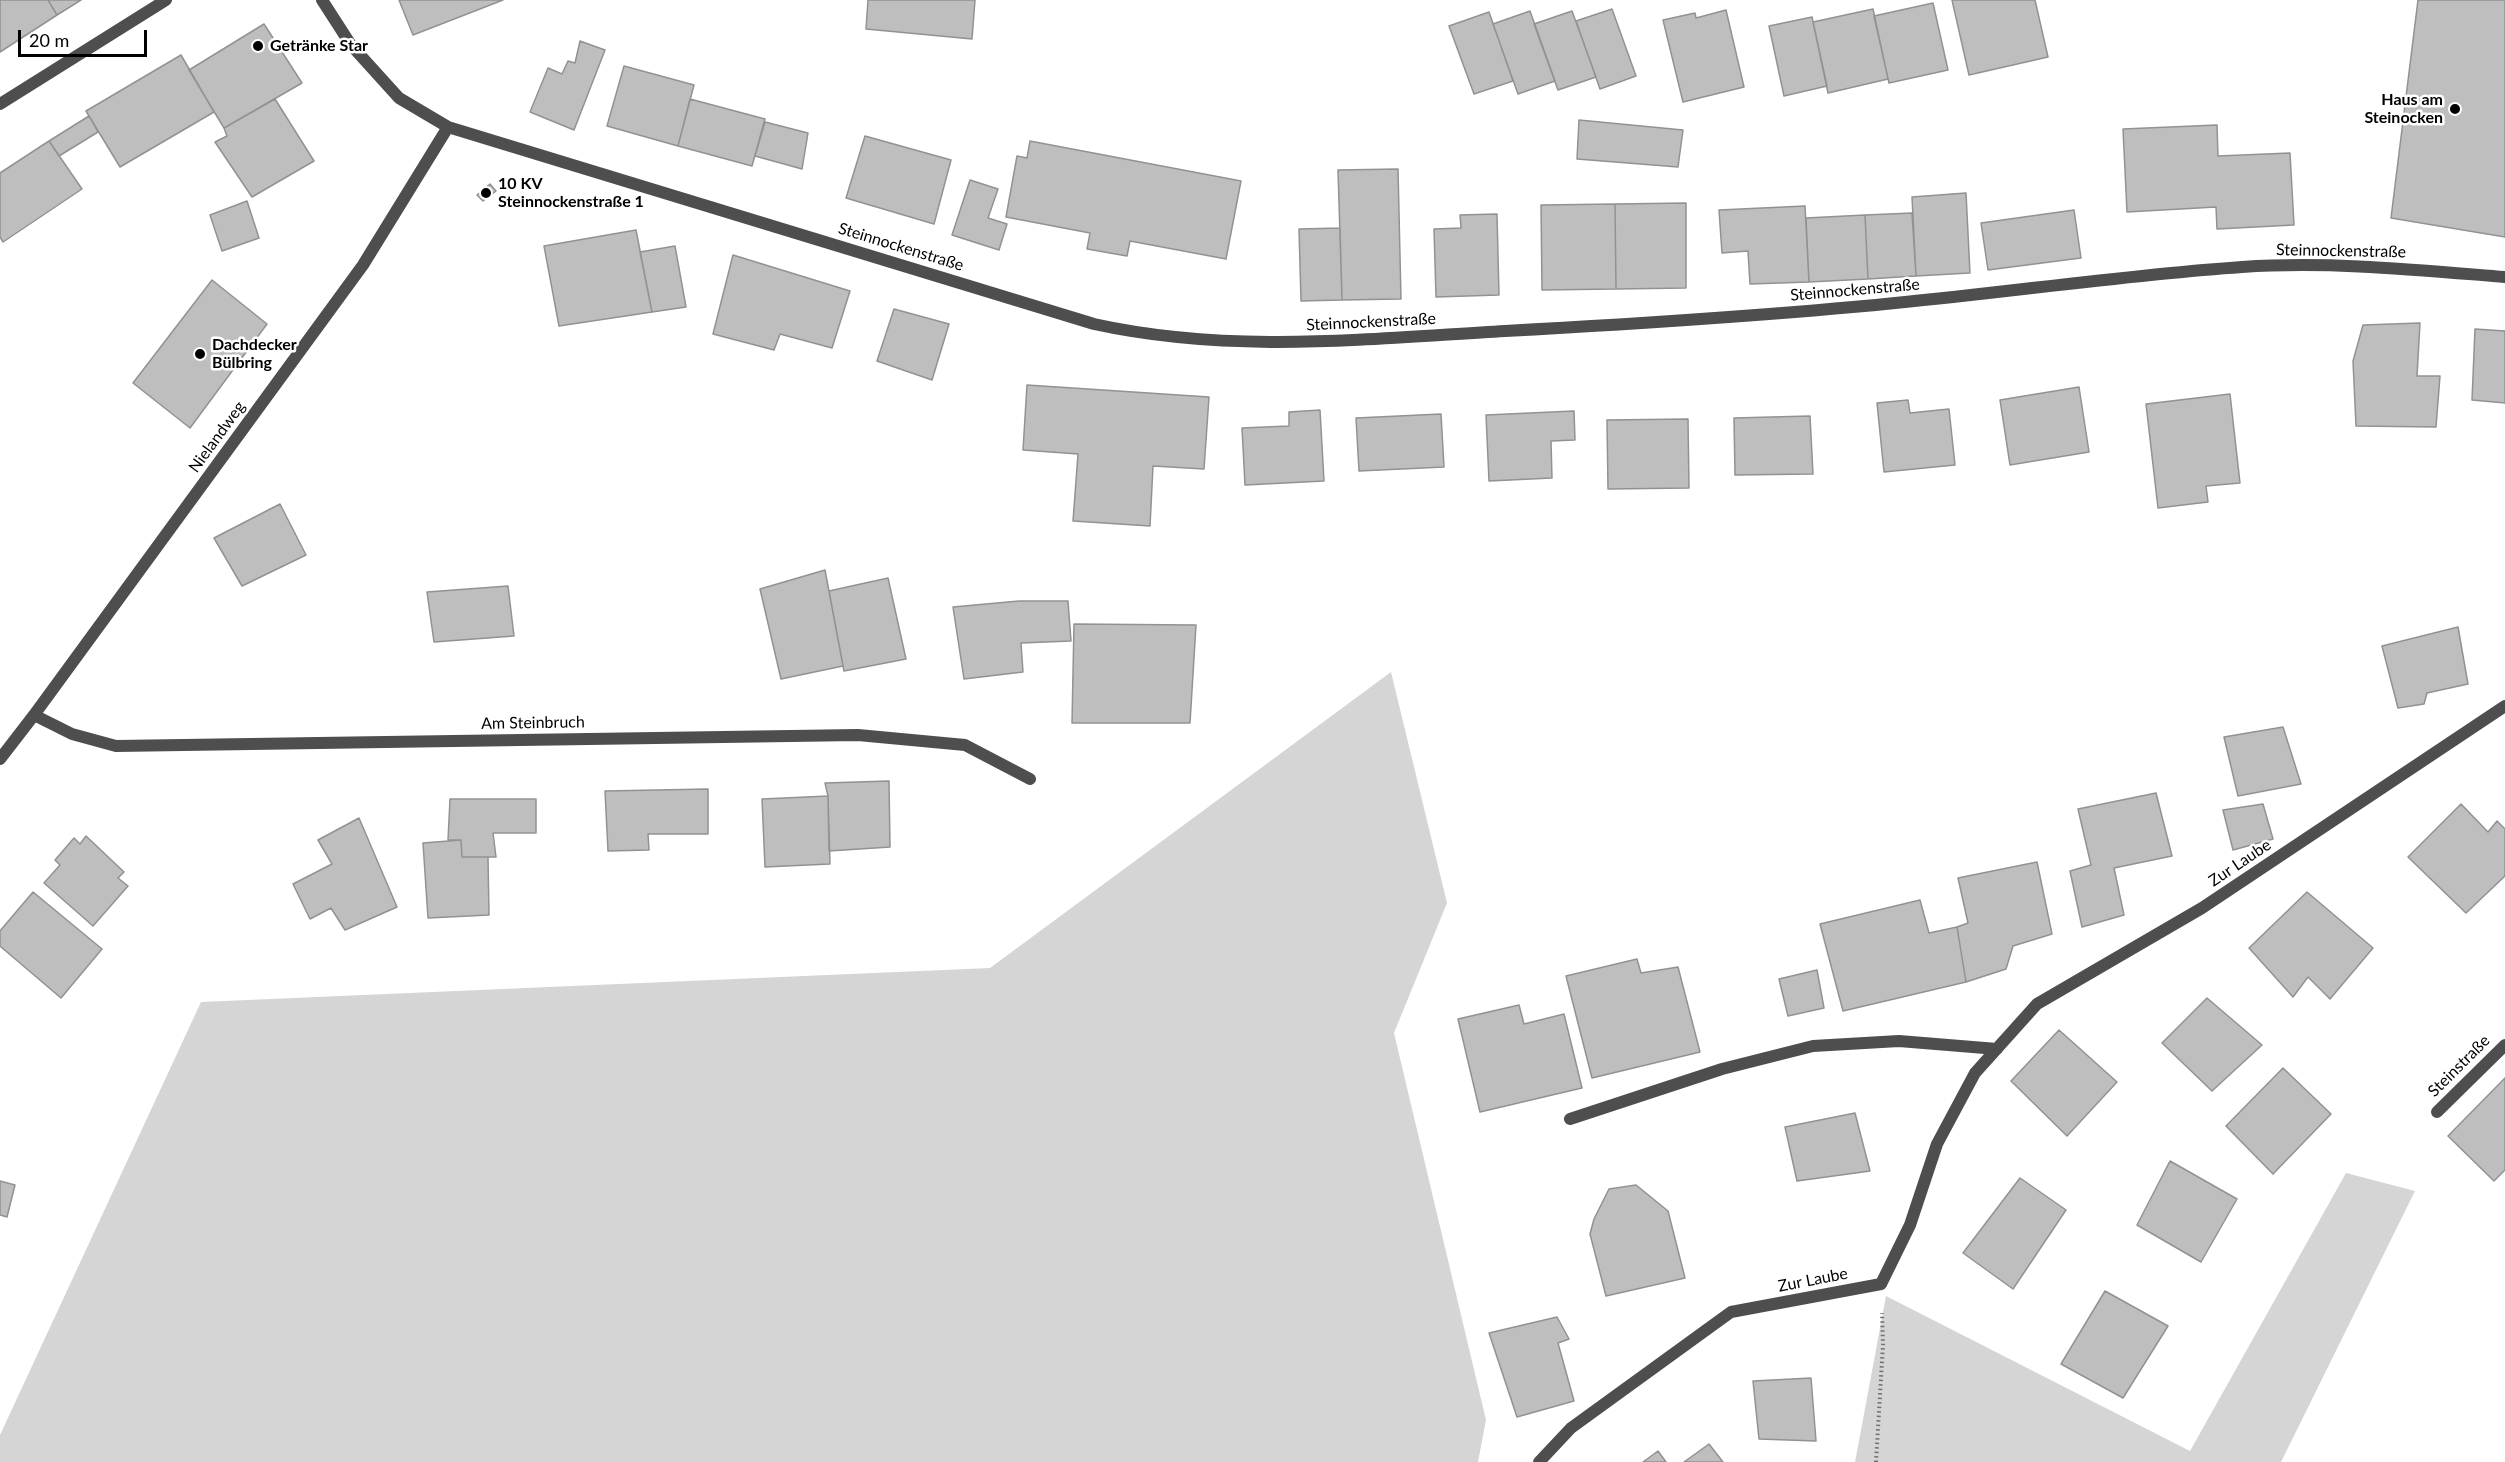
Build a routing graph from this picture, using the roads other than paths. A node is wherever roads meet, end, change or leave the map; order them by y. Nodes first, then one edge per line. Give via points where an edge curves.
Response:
1 (166, 0) edge
2 (322, 0) edge
3 (0, 104) edge
4 (448, 127) junction
5 (2505, 277) edge
6 (2505, 706) edge
7 (34, 715) junction
8 (0, 759) edge
9 (1030, 779) dead end
10 (2505, 1044) edge
11 (1996, 1049) junction
12 (2437, 1112) dead end
13 (1570, 1119) dead end
14 (1539, 1462) edge

1 - 3 street
2 - 4 street, Steinnockenstraße via 351,45 399,99
4 - 5 street, Steinnockenstraße via 1094,324 1142,335 1193,340 1351,341 1700,320 2244,267 2383,267
4 - 7 street, Nielandweg via 363,265
6 - 11 street, Zur Laube via 2202,908 2037,1004
7 - 8 street, Nielandweg
7 - 9 street, Am Steinbruch via 72,734 116,746 858,735 965,745
10 - 12 street, Steinstraße
11 - 13 street via 1899,1041 1813,1046 1722,1069
11 - 14 street, Zur Laube via 1975,1073 1937,1144 1910,1225 1881,1284 1731,1312 1571,1428

